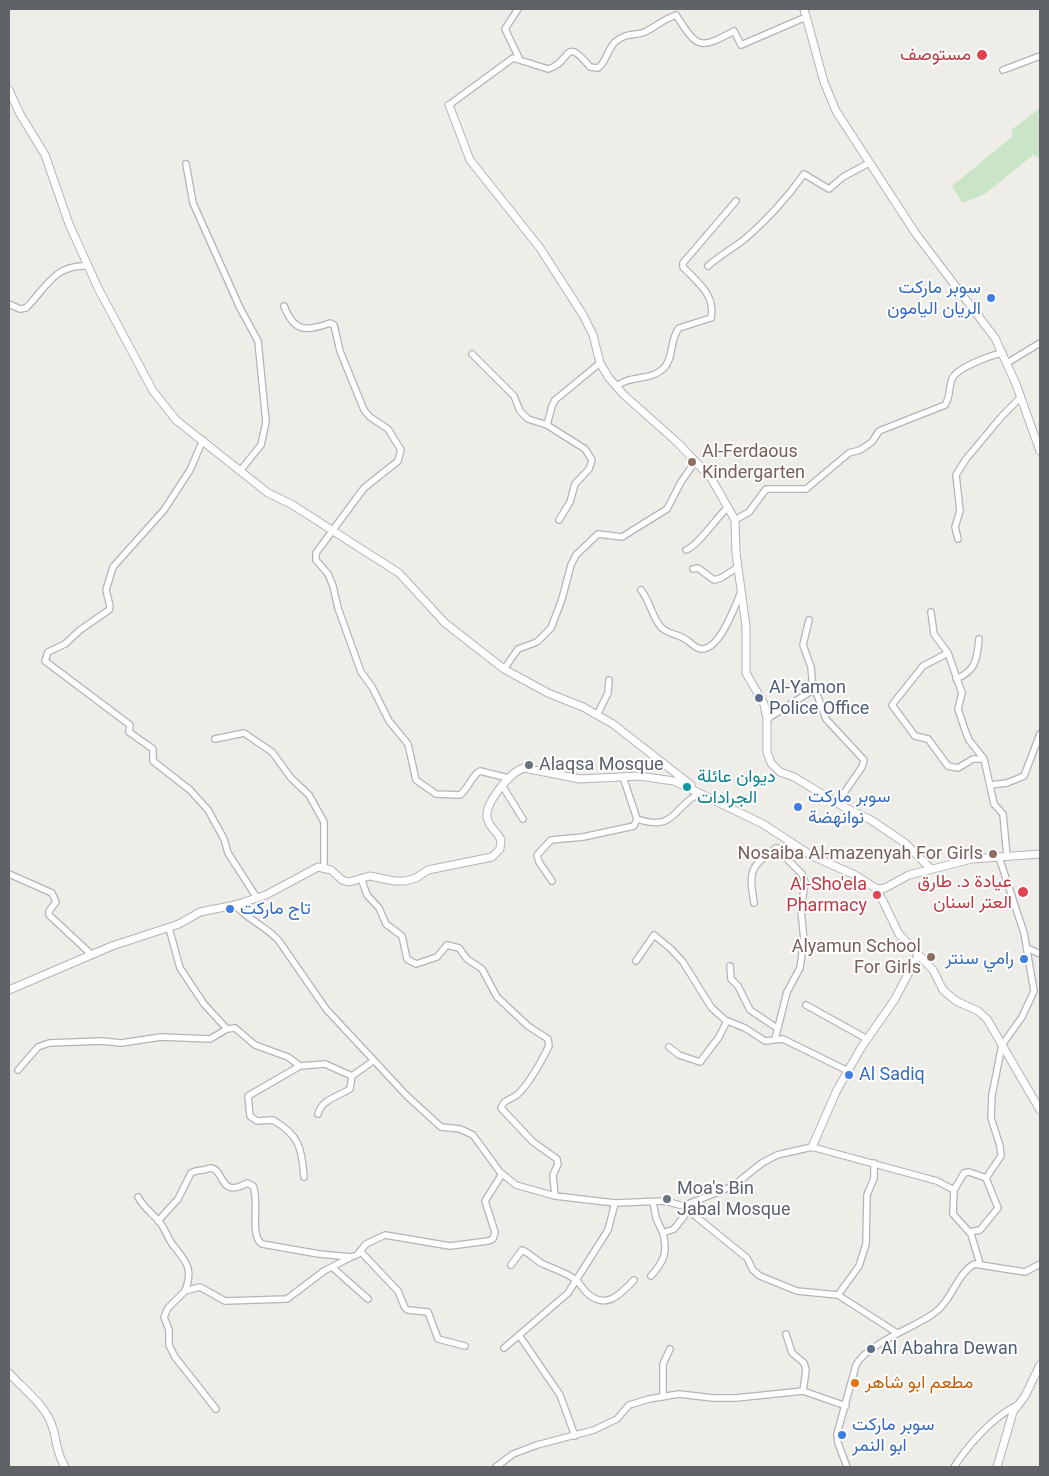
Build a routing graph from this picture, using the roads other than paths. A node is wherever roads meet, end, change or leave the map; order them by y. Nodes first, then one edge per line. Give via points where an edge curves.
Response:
1 (518, 9) edge
2 (804, 9) edge
3 (806, 17) junction
4 (1040, 56) edge
5 (519, 58) junction
6 (1003, 70) dead end
7 (9, 90) edge
8 (449, 106) joint
9 (869, 163) junction
10 (186, 164) dead end
11 (736, 201) dead end
12 (87, 266) junction
13 (708, 266) dead end
14 (9, 304) edge
15 (284, 306) dead end
16 (1040, 343) edge
17 (1003, 353) junction
18 (472, 354) dead end
19 (600, 363) junction
20 (1007, 363) junction
21 (616, 387) junction
22 (1021, 397) junction
23 (547, 425) junction
24 (203, 440) junction
25 (1040, 451) edge
26 (696, 462) junction
27 (240, 471) junction
28 (728, 507) junction
29 (559, 520) dead end
30 (736, 520) junction
31 (332, 529) junction
32 (958, 539) dead end
33 (686, 550) dead end
34 (738, 567) junction
35 (693, 569) dead end
36 (641, 590) dead end
37 (741, 592) junction
38 (931, 612) dead end
39 (809, 620) dead end
40 (979, 639) dead end
41 (948, 653) junction
42 (504, 669) junction
43 (956, 679) junction
44 (609, 680) dead end
45 (814, 690) junction
46 (597, 715) junction
47 (767, 719) junction
48 (1040, 734) edge
49 (215, 739) dead end
50 (984, 759) junction
51 (623, 777) junction
52 (508, 778) junction
53 (990, 785) junction
54 (502, 787) junction
55 (701, 792) junction
56 (837, 803) junction
57 (523, 818) dead end
58 (637, 819) junction
59 (792, 842) junction
60 (788, 851) junction
61 (1040, 854) edge
62 (1007, 856) junction
63 (999, 857) junction
64 (324, 867) junction
65 (931, 869) junction
66 (9, 874) edge
67 (361, 878) junction
68 (552, 881) dead end
69 (876, 889) junction
70 (257, 898) junction
71 (754, 903) dead end
72 (235, 905) junction
73 (169, 928) junction
74 (1027, 948) junction
75 (1040, 954) edge
76 (92, 955) junction
77 (918, 955) junction
78 (636, 960) dead end
79 (730, 966) dead end
80 (9, 990) edge
81 (806, 1005) dead end
82 (728, 1021) junction
83 (777, 1028) junction
84 (227, 1029) junction
85 (775, 1039) junction
86 (867, 1039) junction
87 (1002, 1045) junction
88 (669, 1047) dead end
89 (373, 1060) junction
90 (300, 1066) junction
91 (18, 1070) dead end
92 (848, 1071) junction
93 (352, 1076) junction
94 (1040, 1110) edge
95 (318, 1114) dead end
96 (812, 1147) junction
97 (874, 1163) junction
98 (502, 1174) junction
99 (304, 1177) dead end
100 (986, 1178) junction
101 (954, 1190) junction
102 (555, 1196) junction
103 (138, 1197) dead end
104 (653, 1202) junction
105 (615, 1203) junction
106 (683, 1206) junction
107 (689, 1210) junction
108 (158, 1220) junction
109 (969, 1232) junction
110 (663, 1233) junction
111 (360, 1251) junction
112 (351, 1257) junction
113 (980, 1264) junction
114 (1040, 1264) edge
115 (511, 1265) dead end
116 (332, 1267) junction
117 (651, 1276) dead end
118 (576, 1279) junction
119 (634, 1280) dead end
120 (185, 1291) junction
121 (838, 1296) junction
122 (368, 1299) dead end
123 (897, 1333) junction
124 (786, 1334) dead end
125 (519, 1335) junction
126 (465, 1346) dead end
127 (504, 1348) dead end
128 (670, 1349) dead end
129 (1039, 1369) edge
130 (9, 1373) edge
131 (803, 1392) junction
132 (663, 1396) junction
133 (1019, 1404) junction
134 (846, 1406) junction
135 (216, 1409) dead end
136 (575, 1436) junction
137 (65, 1467) edge
138 (496, 1467) edge
139 (847, 1467) edge
140 (954, 1467) edge
141 (997, 1467) edge

1 - 5 street via 505,29
2 - 3 street
3 - 5 street via 741,45 734,31 712,43 699,43 676,15 660,20 643,33 635,32 621,38 596,69 575,52 568,53 548,69
3 - 9 street via 829,96
4 - 6 street
5 - 8 street via 513,58 498,68
7 - 12 street via 45,155
8 - 19 street via 470,160 540,248 583,315
9 - 13 street via 829,189 804,174 763,222
9 - 17 street via 940,268 986,324
10 - 27 street via 194,203 258,341 266,422 261,445
11 - 21 street via 683,263 708,294 711,318 679,328 672,342 669,361 662,370 648,377 627,379
12 - 14 street via 75,265 62,270 26,308
12 - 24 street via 158,398 176,420
15 - 31 street via 290,320 303,329 334,325 340,351 364,410 388,429 401,450 398,461 364,488
16 - 20 street
17 - 20 street
17 - 30 street via 991,355 957,372 952,379 950,397 944,405 879,431 872,442 849,453 806,489 766,489 748,512
18 - 23 street via 514,396 520,412 528,419
19 - 21 street
19 - 23 street via 555,400
20 - 22 street
21 - 26 street
22 - 25 street
22 - 32 street via 956,474 960,512 955,527
23 - 29 street via 592,457 591,465 575,484 570,502
24 - 27 street
24 - 70 street via 190,470 164,510 113,567 106,590 109,610 60,647 48,652 45,661 130,725 129,732 153,749 154,761 196,796 213,818 228,853
26 - 28 street via 714,482
26 - 42 street via 681,482 673,501 659,515 622,537 596,535 580,551 571,564 551,628 537,642 518,649
27 - 31 street via 268,493
28 - 30 street
28 - 33 street via 709,525 694,547
30 - 34 street
31 - 42 street via 399,573 445,623
31 - 52 street via 316,553 316,560 333,586 360,672 372,687 389,721 408,744 416,780 436,794 455,796 464,792 480,770
34 - 35 street via 714,580 698,568
34 - 37 street
36 - 37 street via 662,627 702,649 714,644 730,620
37 - 47 street via 746,626 746,673 762,698
38 - 41 street via 934,634
39 - 45 street via 803,645 811,667
40 - 43 street via 976,666 967,675
41 - 43 street
41 - 50 street via 923,666 892,705 915,736 928,739 948,766 958,768 973,759
42 - 46 street
43 - 50 street via 962,693 958,709 965,730
44 - 46 street via 608,692
45 - 47 street
45 - 56 street via 826,719 864,760
46 - 55 street
47 - 56 street via 767,752 773,767
48 - 53 street via 1024,776
49 - 64 street via 244,733 272,752 291,778 309,795 324,822
50 - 53 street
51 - 52 street via 580,779 527,768 515,771
51 - 55 street via 644,776 674,781
51 - 58 street
52 - 54 street
53 - 62 street via 994,804 1003,814
54 - 57 street
54 - 67 street via 487,810 488,823 501,840 496,855 428,870 405,881 370,876
55 - 58 street via 661,824
55 - 59 street
56 - 65 street via 871,820 905,843
58 - 68 street via 634,826 624,829 551,840 537,855 538,862
59 - 60 street
59 - 69 street via 812,856 855,874
60 - 71 street via 776,848 755,866 749,881
60 - 83 street via 788,860 802,874 805,882 801,910 804,940 800,968 788,992
61 - 62 street
62 - 63 street
63 - 65 street via 972,859
63 - 74 street
64 - 67 street via 346,882
64 - 70 street via 311,869 281,888
65 - 69 street
66 - 76 street via 52,893 56,902 49,910 50,916
67 - 102 street via 367,895 379,908 386,924 402,936 407,959 416,964 437,957 447,945 458,948 482,969 497,997 528,1026 548,1039 546,1051 525,1086 501,1108 533,1142 557,1159
69 - 77 street via 896,930
70 - 72 street
72 - 73 street via 200,912
72 - 89 street via 245,917 271,932 326,1009
73 - 76 street
73 - 84 street via 180,968 204,1004
74 - 75 street
74 - 87 street via 1034,991 1022,1017
76 - 80 street
77 - 86 street via 895,999
77 - 87 street via 933,970 949,996 985,1017
78 - 82 street via 654,935 683,962 711,1007
79 - 83 street via 731,979 750,1010
81 - 86 street
82 - 85 street via 765,1041
82 - 88 street via 700,1062 679,1055
83 - 85 street
84 - 90 street via 234,1028 256,1045
84 - 91 street via 210,1039 161,1037 121,1043 49,1042 38,1047
85 - 92 street via 783,1039
86 - 92 street
87 - 94 street
87 - 100 street via 991,1118 1001,1156
89 - 93 street
89 - 98 street via 438,1126 460,1129 473,1135
90 - 93 street via 325,1064
90 - 99 street via 248,1096 250,1116 257,1122 273,1120 296,1136
92 - 96 street
93 - 95 street via 350,1089 320,1106
96 - 97 street
96 - 106 street via 777,1155 732,1186
97 - 101 street via 937,1181
97 - 121 street via 874,1178 866,1195 866,1244 859,1266
98 - 102 street via 522,1188
98 - 111 street via 485,1201 495,1232 491,1240 450,1246 385,1235 366,1244
100 - 101 street via 964,1173
100 - 109 street via 998,1208 980,1230
101 - 109 street via 953,1214
102 - 105 street
103 - 108 street
104 - 105 street
104 - 106 street
104 - 110 street
105 - 118 street via 608,1230
106 - 107 street
107 - 110 street via 674,1229
107 - 121 street via 747,1258 760,1276 797,1291
108 - 112 street via 178,1199 191,1173 211,1168 230,1188 239,1188 246,1183 253,1186 257,1200 259,1243
108 - 120 street via 187,1262 189,1279
109 - 113 street
110 - 117 street via 664,1261
111 - 112 street
111 - 126 street via 398,1291 405,1308 428,1312 438,1339
112 - 116 street
113 - 114 street via 1025,1272
113 - 123 street via 974,1264 965,1272 938,1310
115 - 118 street via 522,1250 544,1265
116 - 120 street via 287,1299 225,1301 203,1288
116 - 122 street
118 - 119 street via 586,1292 603,1301 620,1296
118 - 125 street via 564,1297
120 - 135 street via 165,1312 169,1345
121 - 123 street
123 - 134 street via 858,1362
124 - 131 street via 792,1353 804,1363
125 - 127 street
125 - 136 street via 560,1395
128 - 132 street via 663,1364
129 - 133 street
130 - 137 street via 49,1418 57,1453
131 - 132 street via 736,1398
131 - 134 street
132 - 136 street via 634,1403 612,1422
133 - 140 street via 1002,1415 967,1448
133 - 141 street via 1013,1412
134 - 139 street via 837,1439
136 - 138 street via 514,1454

